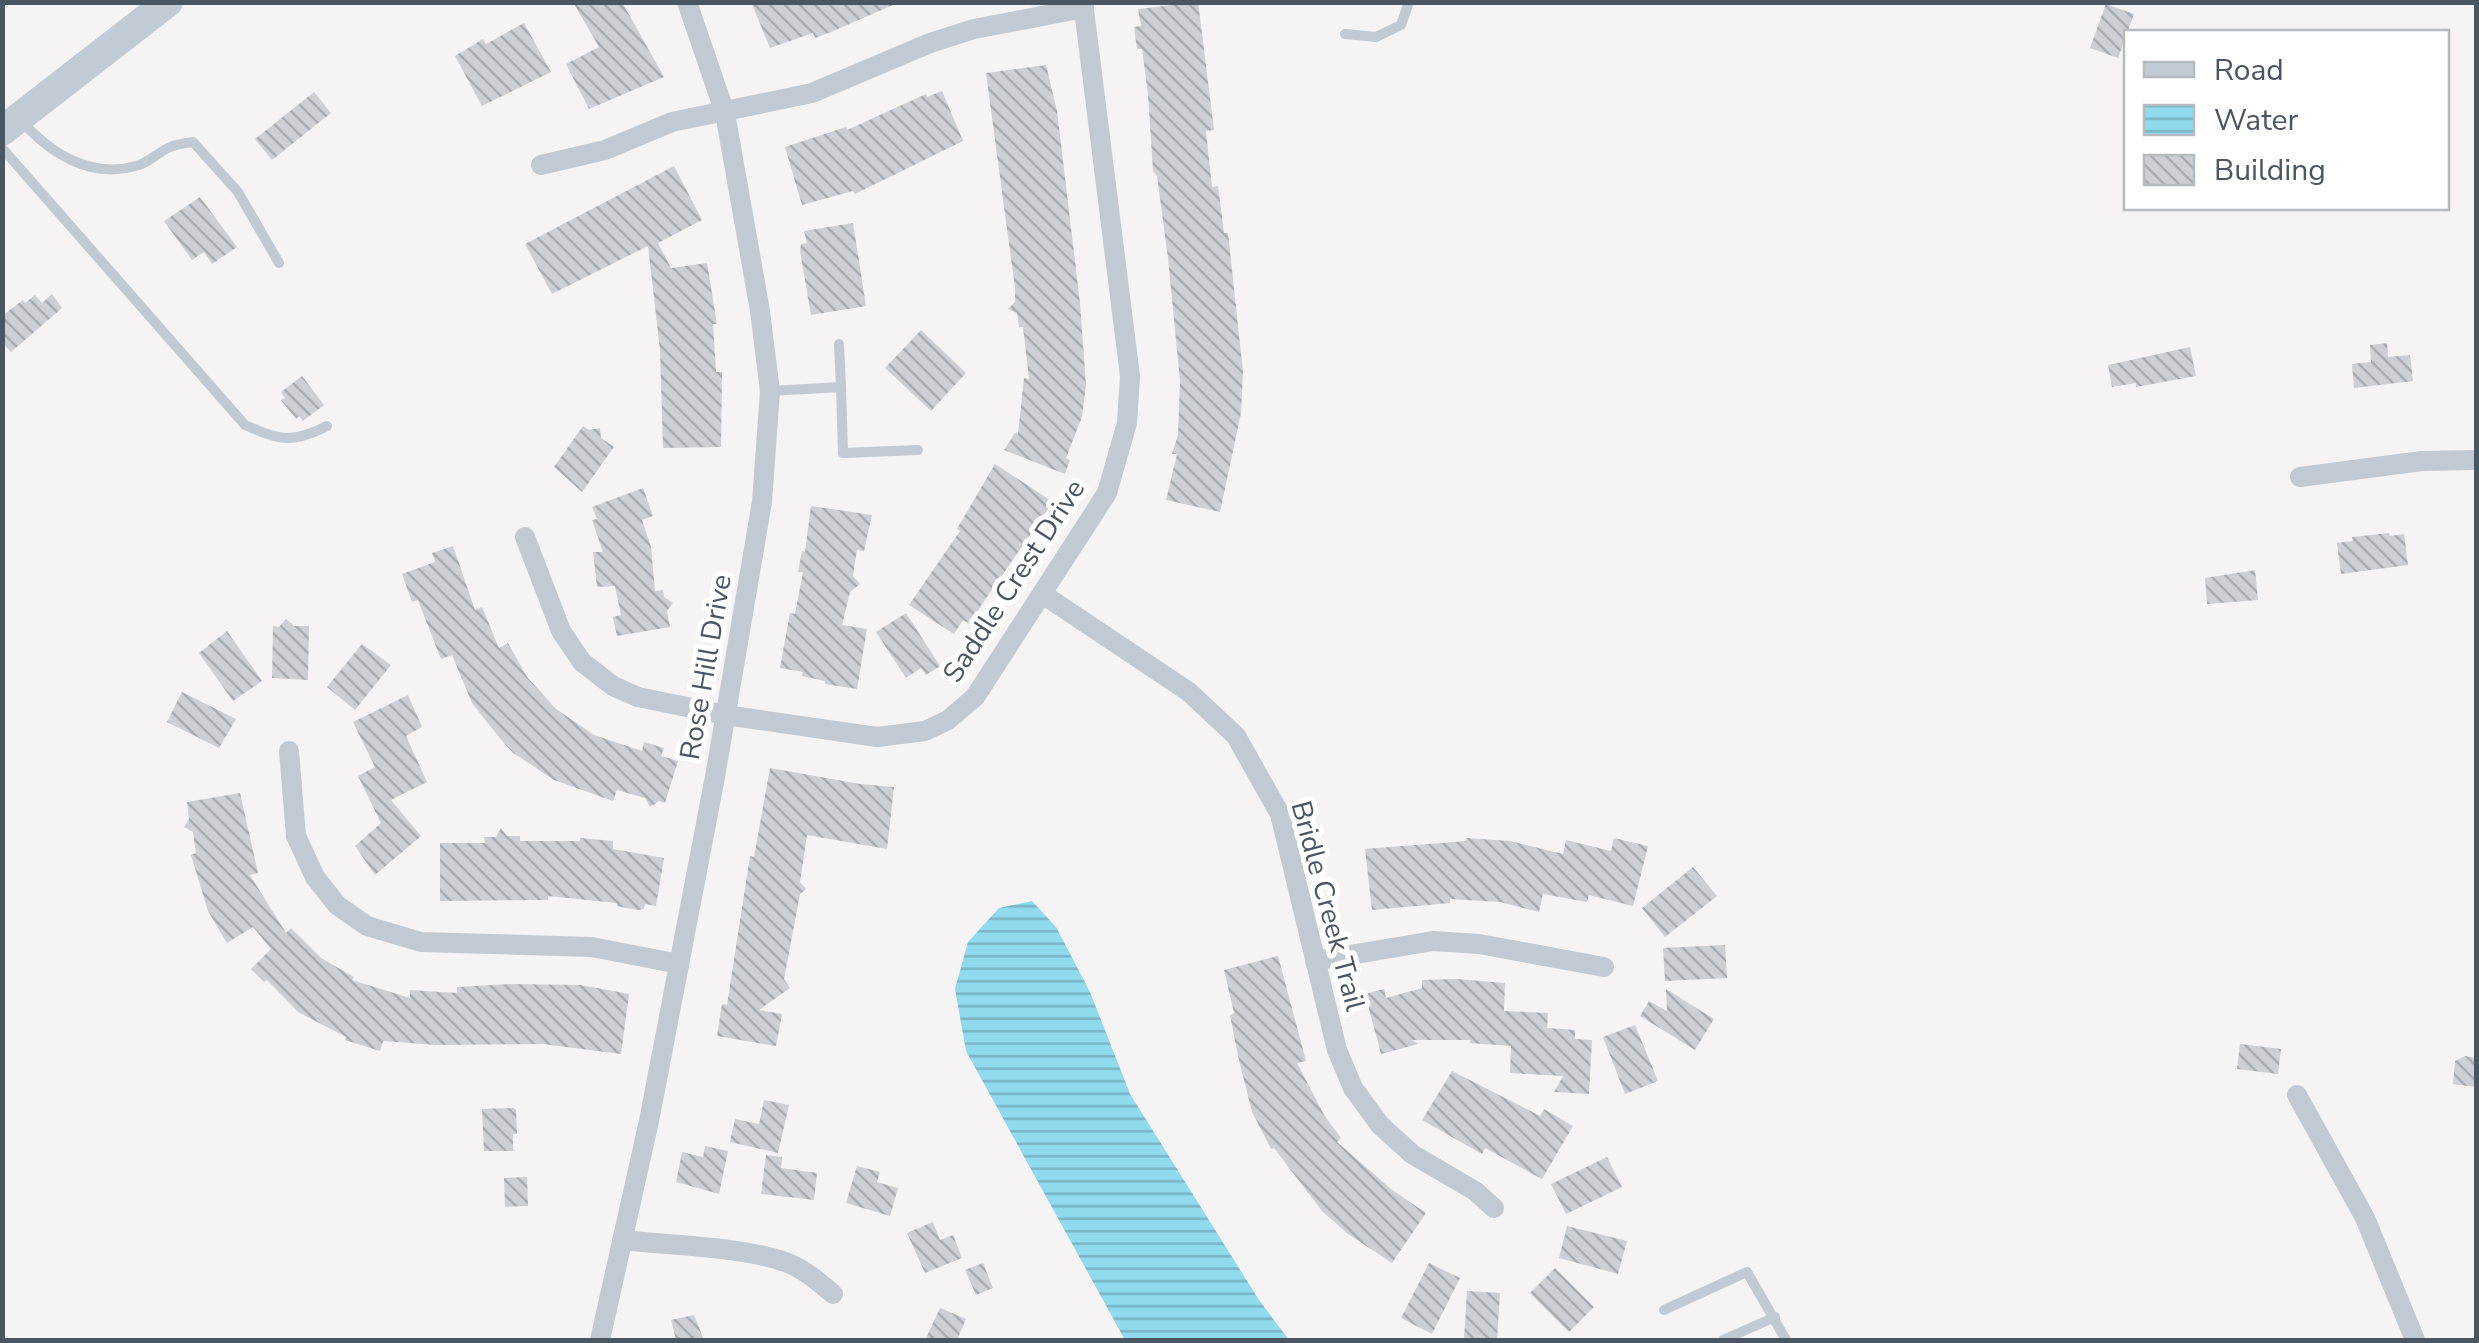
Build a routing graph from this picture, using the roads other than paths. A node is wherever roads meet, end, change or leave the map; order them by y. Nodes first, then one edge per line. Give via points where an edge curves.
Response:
1 (168, 2) edge
2 (687, 2) edge
3 (1409, 2) edge
4 (1083, 5) edge
5 (1344, 34) dead end
6 (725, 112) junction
7 (11, 125) edge
8 (2, 148) edge
9 (541, 165) dead end
10 (280, 263) dead end
11 (839, 344) dead end
12 (841, 387) junction
13 (770, 391) junction
14 (327, 426) dead end
15 (918, 450) dead end
16 (2476, 460) edge
17 (2300, 476) dead end
18 (525, 537) dead end
19 (1044, 595) junction
20 (726, 715) junction
21 (290, 751) dead end
22 (1316, 961) junction
23 (679, 964) junction
24 (1604, 967) dead end
25 (2298, 1095) dead end
26 (1494, 1208) dead end
27 (622, 1240) junction
28 (833, 1294) dead end
29 (1664, 1310) dead end
30 (1775, 1318) junction
31 (600, 1340) edge
32 (1723, 1340) edge
33 (1786, 1340) edge
34 (2415, 1340) edge

1 - 7 main road
2 - 6 street, Rose Hill Drive
3 - 5 lane via 1402,25 1376,37
4 - 6 street via 974,29 812,93
4 - 19 street, Saddle Crest Drive via 1130,376 1108,493
6 - 9 street via 672,122 605,150
6 - 13 street, Rose Hill Drive
7 - 10 lane via 78,164 113,171 193,142 238,192
8 - 14 lane via 245,425 281,441
11 - 12 lane
12 - 13 lane
12 - 15 lane via 844,453
13 - 20 street, Rose Hill Drive via 762,502
16 - 17 street
18 - 20 street, Saddle Crest Drive via 561,630 582,662 638,697
19 - 20 street, Saddle Crest Drive via 975,698 925,731 876,737
19 - 22 street, Bridle Creek Trail via 1190,692 1236,736 1280,814
20 - 23 street, Rose Hill Drive
21 - 23 street via 296,836 337,905 368,926 421,942 592,947
22 - 24 street via 1433,941
22 - 26 street, Bridle Creek Trail via 1353,1088 1412,1154
23 - 27 street, Rose Hill Drive
25 - 34 street via 2364,1218
27 - 28 street via 765,1256 789,1263
27 - 31 street, Rose Hill Drive
29 - 30 lane via 1747,1272
30 - 32 lane
30 - 33 lane

